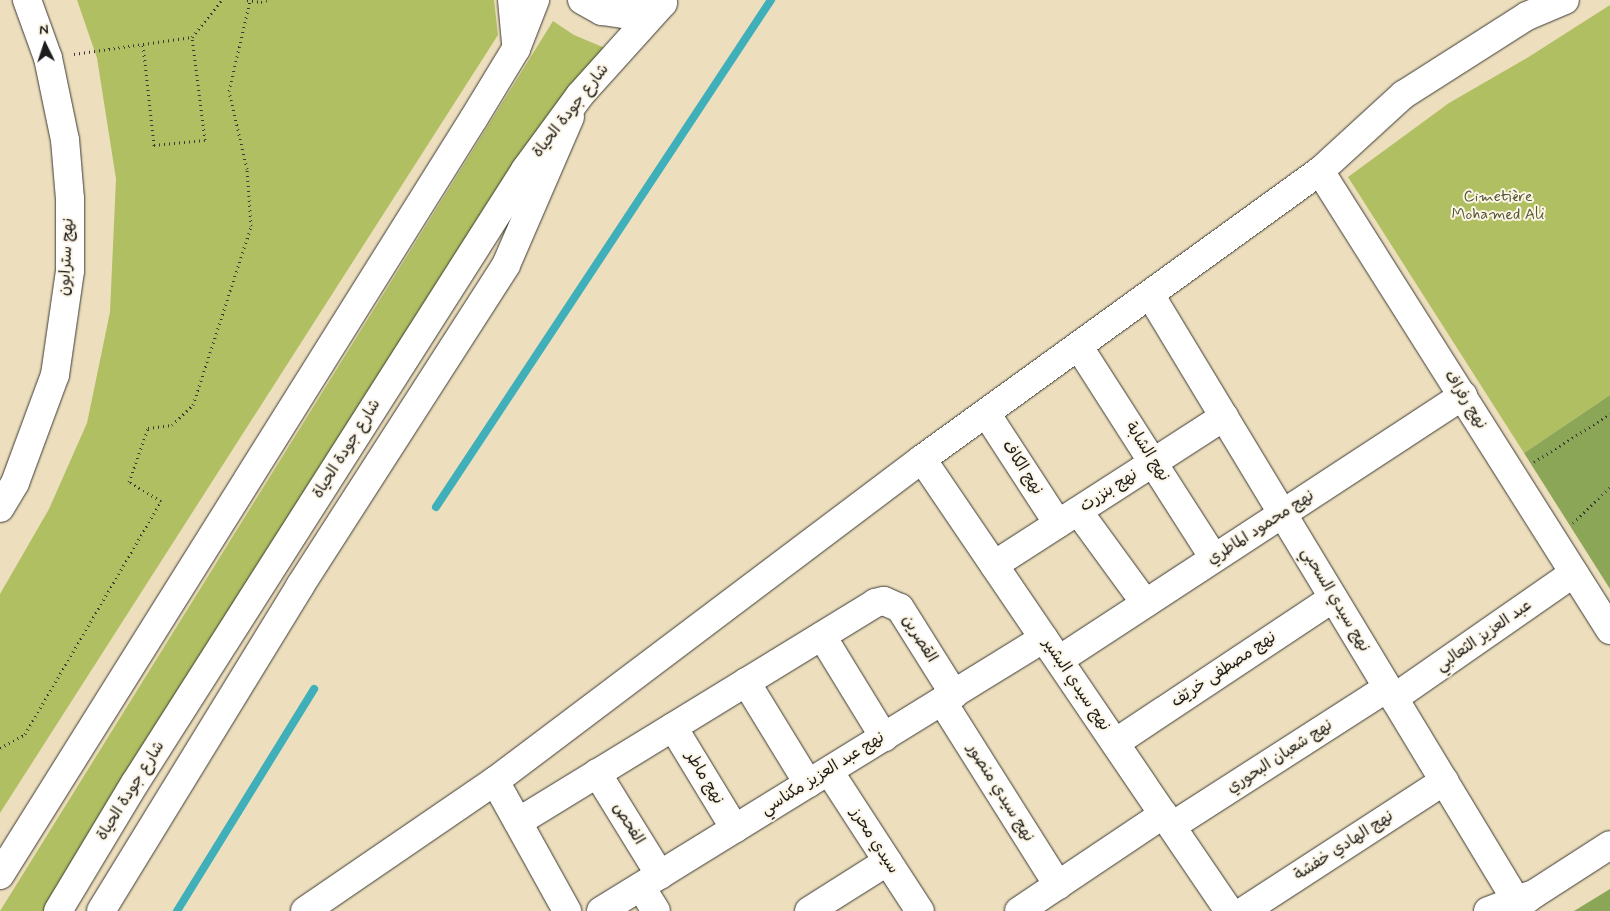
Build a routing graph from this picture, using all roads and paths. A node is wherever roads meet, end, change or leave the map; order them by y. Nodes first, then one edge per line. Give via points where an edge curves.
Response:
1 (27, 0) edge
2 (222, 0) edge
3 (267, 0) edge
4 (512, 0) edge
5 (535, 0) edge
6 (582, 0) edge
7 (1565, 0) edge
8 (248, 1) edge
9 (665, 2) edge
10 (192, 37) junction
11 (142, 45) junction
12 (516, 49) junction
13 (48, 58) junction
14 (580, 94) junction
15 (1320, 171) junction
16 (1150, 296) junction
17 (1079, 347) junction
18 (1463, 396) junction
19 (986, 413) junction
20 (1610, 414) edge
21 (1224, 417) junction
22 (922, 459) junction
23 (1154, 462) junction
24 (1512, 475) junction
25 (1610, 487) edge
26 (0, 508) edge
27 (1282, 514) junction
28 (1068, 517) junction
29 (1554, 541) junction
30 (1214, 558) junction
31 (994, 565) junction
32 (1574, 573) junction
33 (1333, 598) junction
34 (1145, 604) junction
35 (1610, 630) edge
36 (822, 636) junction
37 (1051, 649) junction
38 (746, 682) junction
39 (1391, 693) junction
40 (948, 697) junction
41 (672, 727) junction
42 (884, 737) junction
43 (1115, 743) junction
44 (0, 748) edge
45 (597, 774) junction
46 (818, 777) junction
47 (495, 781) junction
48 (1444, 781) junction
49 (1168, 820) junction
50 (518, 822) junction
51 (735, 829) junction
52 (1610, 845) edge
53 (888, 861) junction
54 (0, 875) edge
55 (650, 881) junction
56 (1058, 885) junction
57 (1520, 903) edge
58 (58, 911) edge
59 (101, 911) edge
60 (304, 911) edge
61 (567, 911) edge
62 (602, 911) edge
63 (656, 911) edge
64 (809, 911) edge
65 (920, 911) edge
66 (1019, 911) edge
67 (1229, 911) edge
68 (1244, 911) edge
69 (1488, 911) edge

1 - 13 main road, نهج سترابون
2 - 10 path
3 - 8 path
4 - 12 main road
5 - 12 main road
6 - 9 main road, شارع جودة الحياة via 602,11 623,14 643,12
7 - 15 main road via 1527,16 1402,95
8 - 44 path via 229,91 247,169 252,226 193,405 172,425 148,428 128,482 161,501 25,734
9 - 14 main road, شارع جودة الحياة
10 - 11 path
10 - 11 path via 204,140 154,145
11 - 13 path
12 - 54 main road
13 - 26 main road, نهج سترابون via 66,140 70,271 55,375 15,483
14 - 58 main road, شارع جودة الحياة via 525,170 366,418
14 - 59 main road via 506,265 300,586
15 - 16 main road
15 - 18 main road, نهج رفراف
16 - 17 main road
16 - 21 main road, نهج سيدي السحبي
17 - 19 main road
17 - 23 main road, نهج الشابة
18 - 24 main road, نهج رفراف
18 - 27 main road, نهج محمود الماطري
19 - 22 main road
19 - 28 main road, نهج الكاف
20 - 24 path
21 - 23 main road, نهج بنزرت
21 - 27 main road, نهج سيدي السحبي
22 - 31 main road, نهج سيدي البشير
22 - 47 main road
23 - 28 main road, نهج بنزرت
23 - 30 main road, نهج الشابة
24 - 29 main road, نهج رفراف
25 - 29 path
27 - 30 main road, نهج محمود الماطري
27 - 33 main road, نهج سيدي السحبي
28 - 31 main road, نهج بنزرت
28 - 34 main road, نهج الكاف
29 - 32 main road, نهج رفراف
30 - 34 main road, نهج محمود الماطري
31 - 37 main road, نهج سيدي البشير
32 - 35 main road, نهج رفراف
32 - 39 main road, عبد العزيز الثعالبي
33 - 39 main road, نهج سيدي السحبي
33 - 43 main road, نهج مصطفى خريّف
34 - 37 main road, نهج محمود الماطري
36 - 38 main road
36 - 40 main road, القصرين via 874,603 884,601 900,608
36 - 42 main road
37 - 40 main road, نهج عبد العزيز مكناسي
37 - 43 main road, نهج سيدي البشير
38 - 41 main road
38 - 46 main road, سيدي محرز
39 - 48 main road, نهج سيدي السحبي
39 - 49 main road, نهج شعبان البحوري
40 - 42 main road, نهج عبد العزيز مكناسي
40 - 56 main road, نهج سيدي منصور
41 - 45 main road
41 - 51 main road, نهج ماطر
42 - 46 main road, نهج عبد العزيز مكناسي
43 - 49 main road, نهج سيدي البشير
45 - 50 main road
45 - 55 main road, الفحص
46 - 51 main road, نهج عبد العزيز مكناسي
46 - 53 main road, سيدي محرز
47 - 50 main road
47 - 60 main road
48 - 57 main road, نهج سيدي السحبي
48 - 68 main road, نهج الهادي خفشة
49 - 56 main road, نهج شعبان البحوري
49 - 67 main road, نهج سيدي البشير
50 - 61 main road
51 - 55 main road, نهج عبد العزيز مكناسي
52 - 57 main road
53 - 64 main road
53 - 65 main road, سيدي محرز
55 - 62 main road, نهج عبد العزيز مكناسي
55 - 63 main road, الفحص
56 - 66 main road, نهج شعبان البحوري
57 - 69 main road

